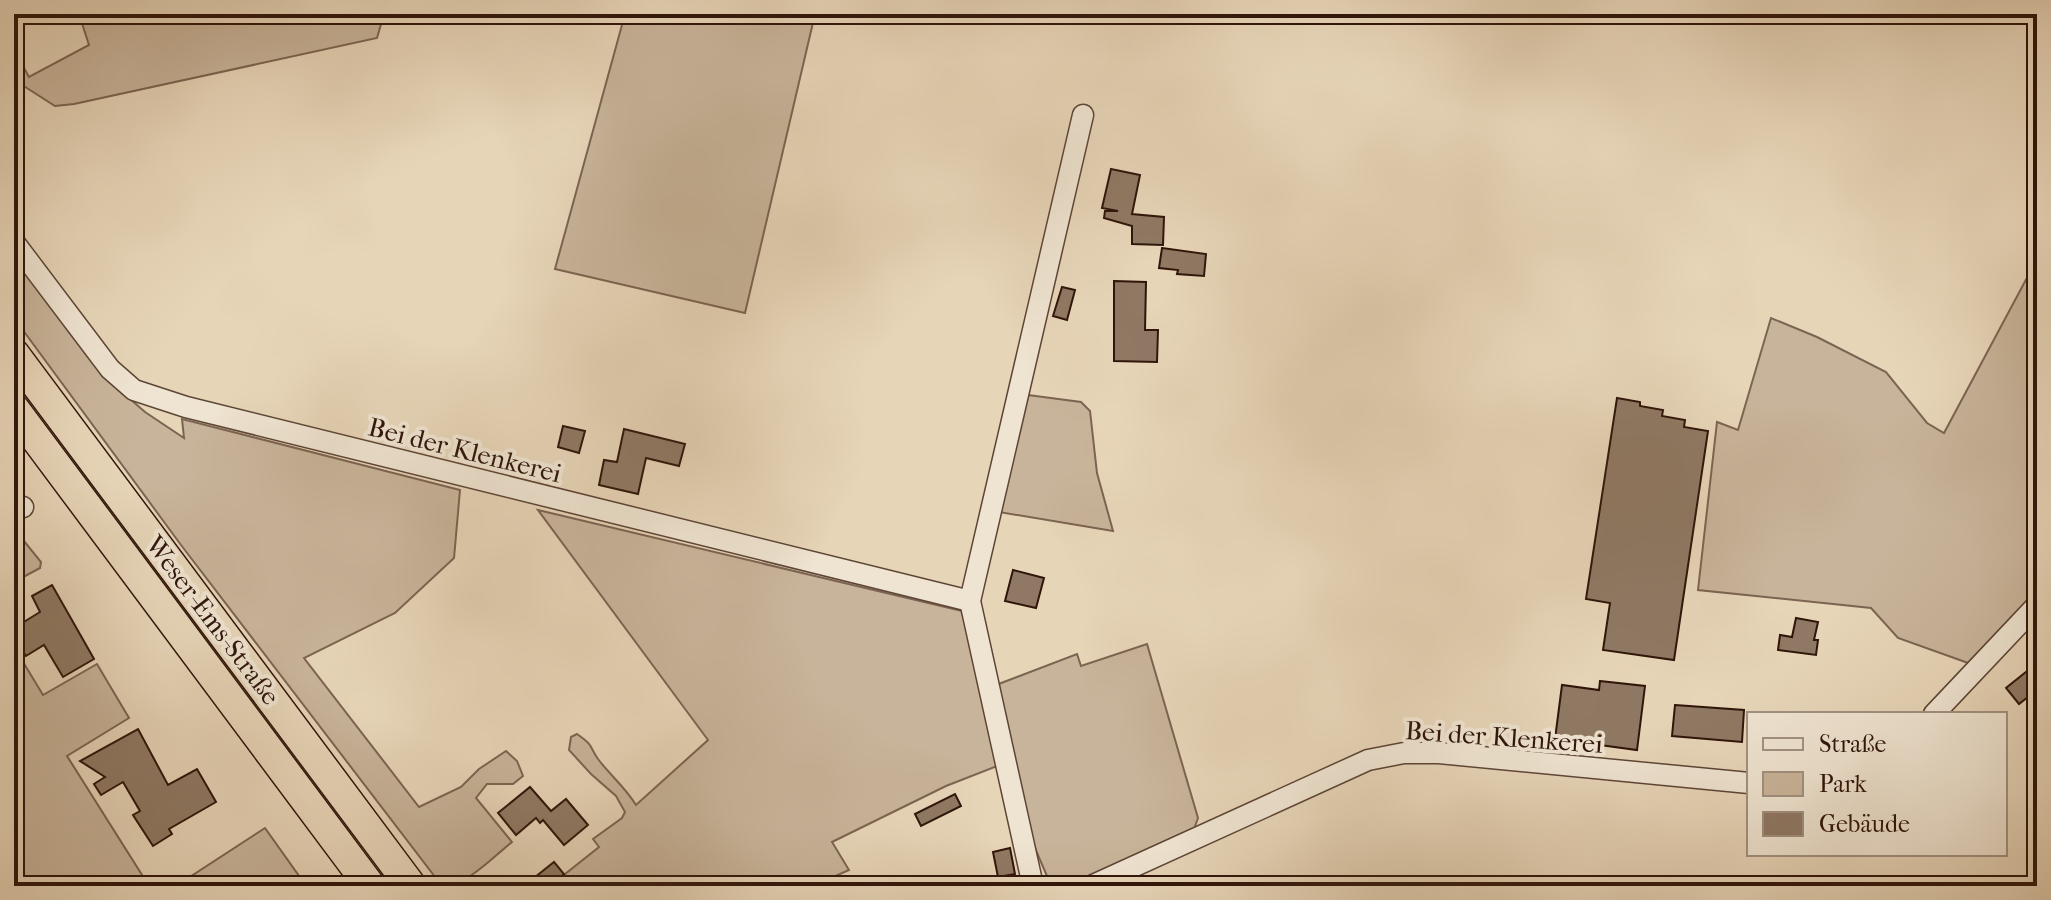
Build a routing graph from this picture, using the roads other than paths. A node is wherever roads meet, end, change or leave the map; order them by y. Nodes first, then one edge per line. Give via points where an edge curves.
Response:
1 (1083, 115) dead end
2 (14, 242) edge
3 (14, 354) edge
4 (14, 409) edge
5 (970, 601) junction
6 (2037, 605) edge
7 (1936, 712) edge
8 (1747, 783) edge
9 (370, 886) edge
10 (411, 886) edge
11 (1033, 886) edge
12 (1091, 886) edge

1 - 5 street
2 - 5 street, Bei der Klenkerei via 110,369 134,390
3 - 10 highway, Weser-Ems-Straße
4 - 9 highway, Weser-Ems-Straße
5 - 11 street
6 - 7 street
8 - 12 street, Bei der Klenkerei via 1404,753 1368,760

